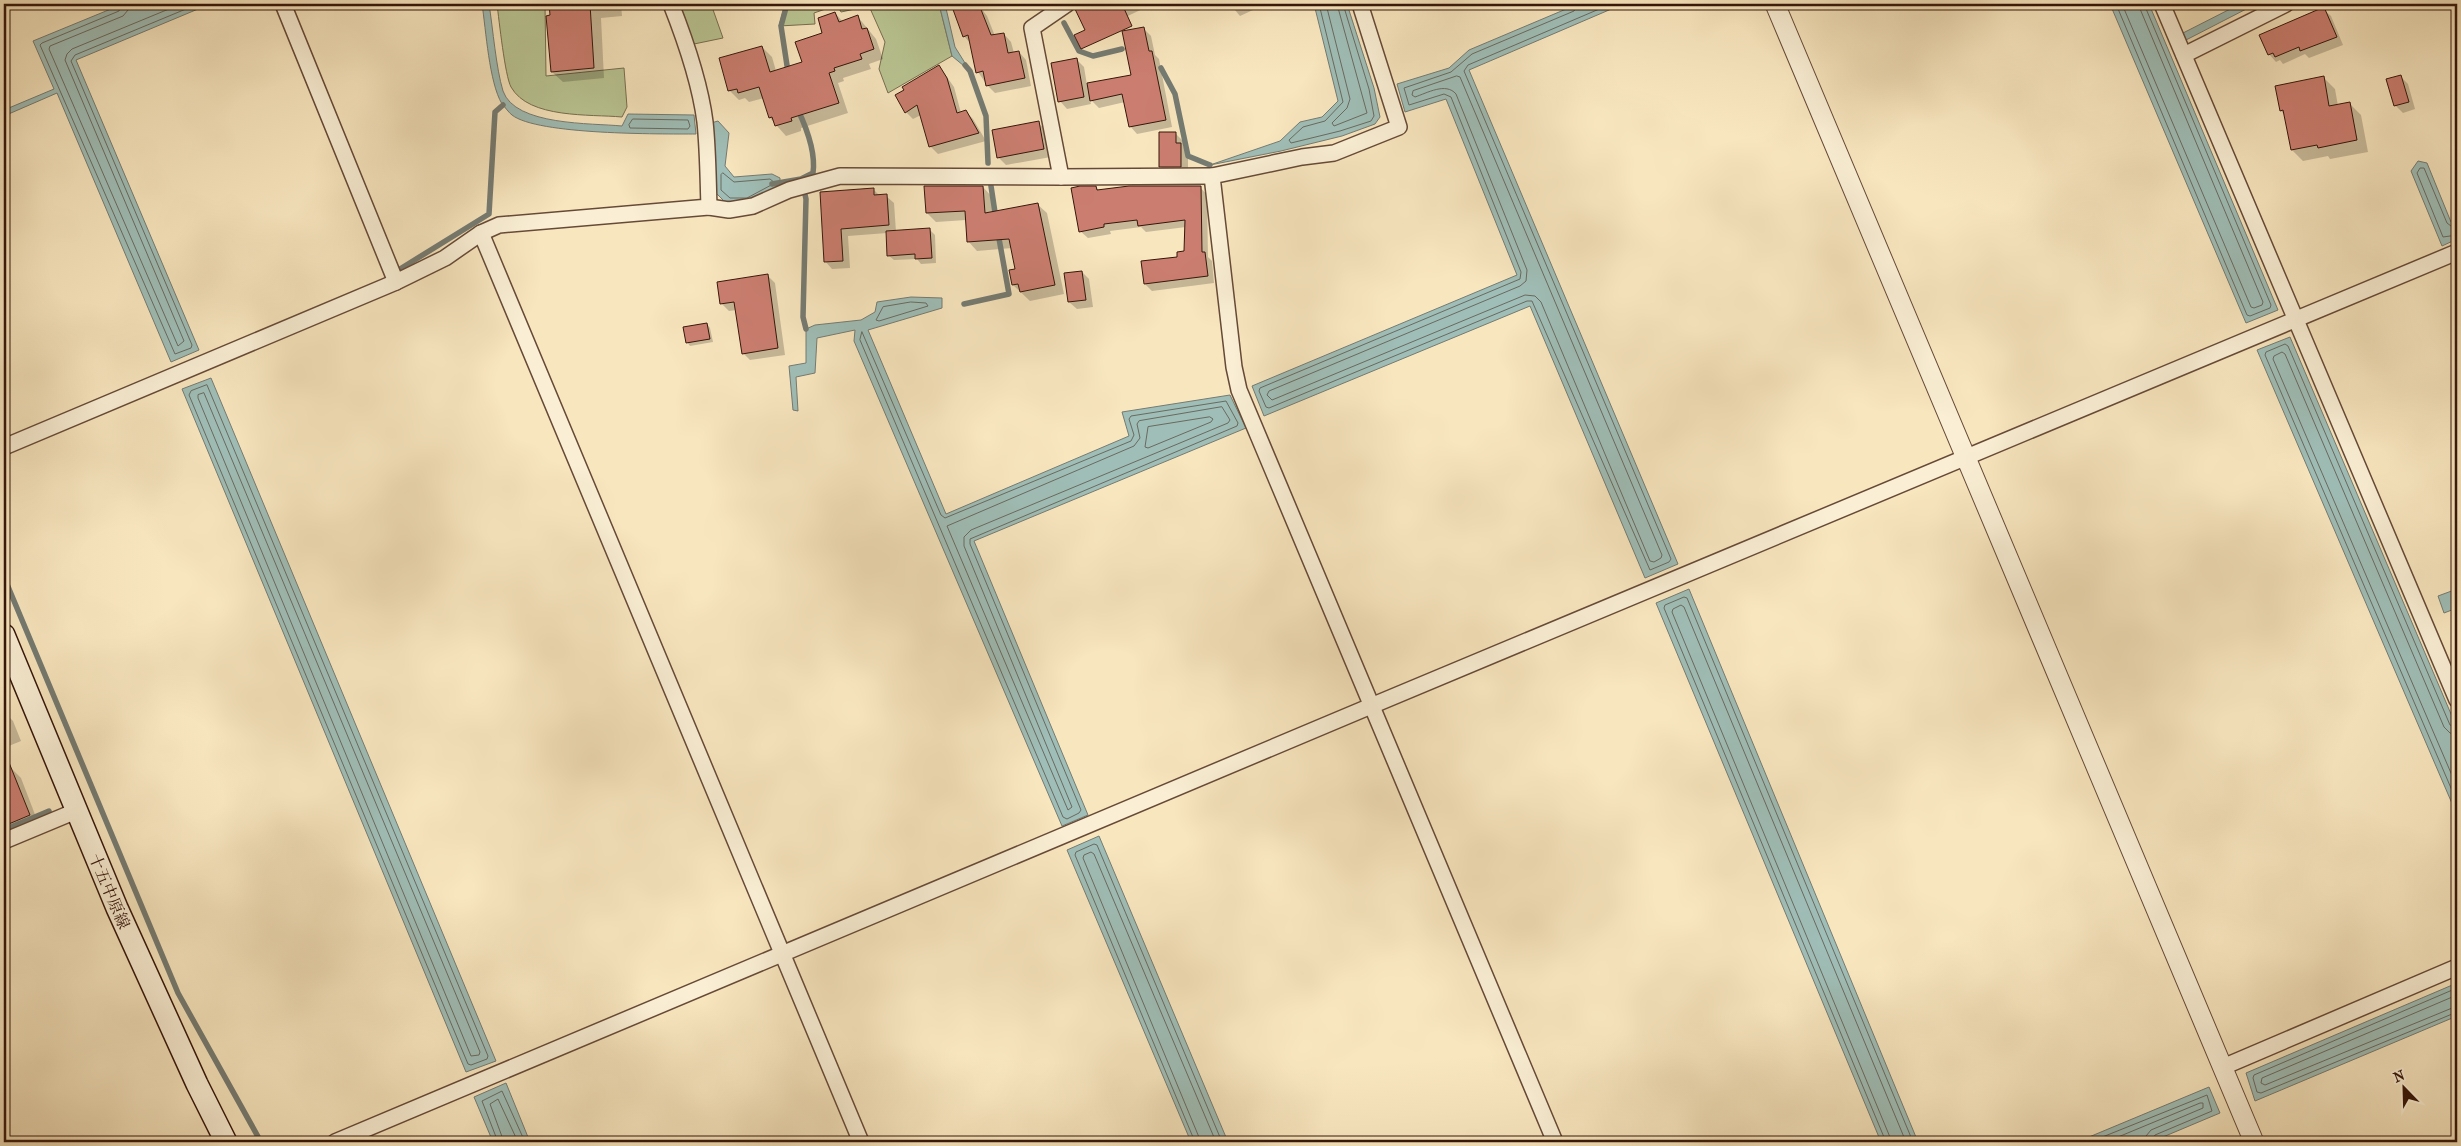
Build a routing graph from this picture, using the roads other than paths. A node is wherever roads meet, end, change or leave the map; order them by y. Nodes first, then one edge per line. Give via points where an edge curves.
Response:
1 (283, 4) edge
2 (671, 4) edge
3 (1067, 4) edge
4 (1360, 4) edge
5 (1775, 4) edge
6 (2162, 4) edge
7 (2286, 4) edge
8 (2184, 55) junction
9 (1212, 176) junction
10 (1061, 177) junction
11 (709, 207) junction
12 (481, 233) junction
13 (2457, 252) edge
14 (396, 282) junction
15 (2296, 321) junction
16 (4, 447) edge
17 (1967, 456) junction
18 (4, 635) edge
19 (2457, 700) edge
20 (1371, 706) junction
21 (76, 811) junction
22 (4, 841) edge
23 (783, 955) junction
24 (2457, 967) edge
25 (2223, 1067) junction
26 (226, 1142) edge
27 (335, 1142) edge
28 (862, 1142) edge
29 (1554, 1142) edge
30 (2254, 1142) edge

1 - 14 street
2 - 11 street via 686,42 701,99
3 - 10 street via 1032,28
4 - 9 street via 1399,127 1334,153
5 - 17 street
6 - 8 street
7 - 8 street
8 - 15 street
9 - 10 street
9 - 20 street via 1239,390
10 - 11 street via 840,176 788,190 753,206 729,210
11 - 12 street via 499,224
12 - 14 street via 445,258
12 - 23 street
13 - 15 street
14 - 16 street
15 - 17 street
15 - 19 street
17 - 20 street
17 - 25 street
18 - 21 main road, 十五中原線
20 - 23 street
20 - 29 street
21 - 22 street
21 - 26 main road, 十五中原線 via 151,986
23 - 27 street
23 - 28 street
24 - 25 street
25 - 30 street

